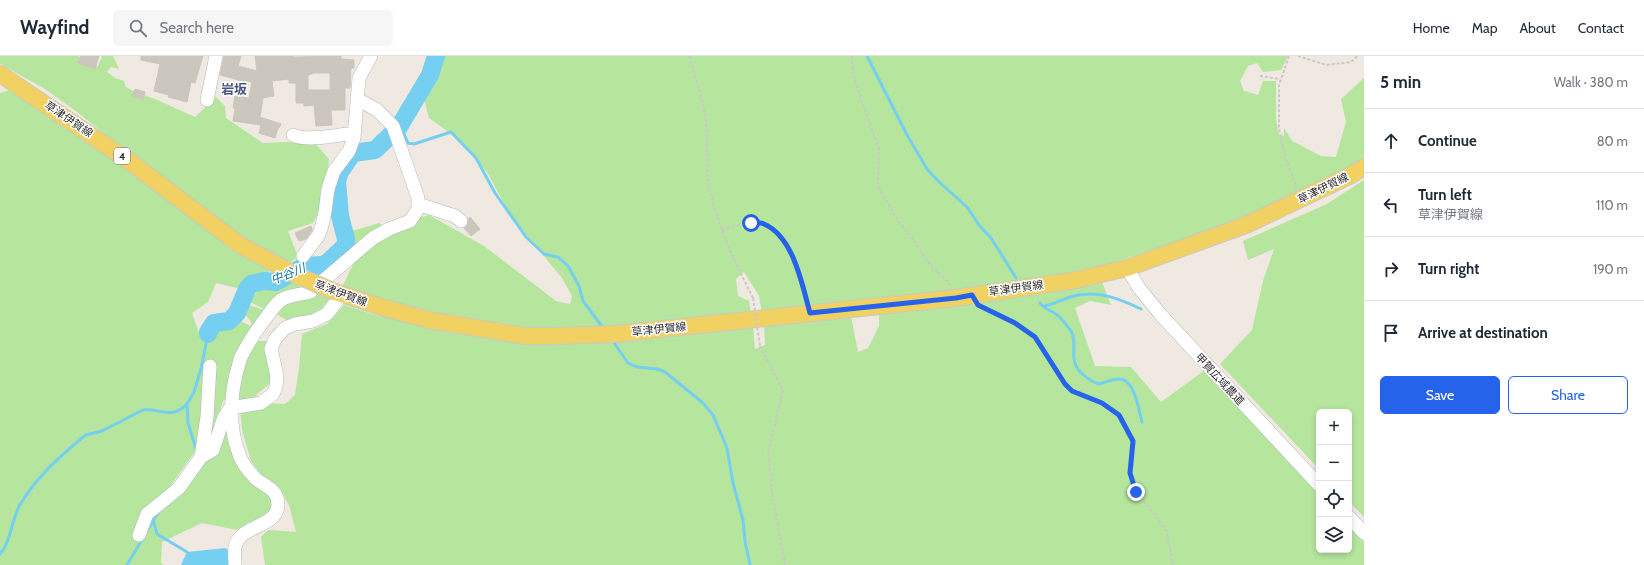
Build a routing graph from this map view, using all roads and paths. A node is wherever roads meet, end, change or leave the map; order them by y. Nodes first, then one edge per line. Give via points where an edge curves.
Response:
1 (216, 56) edge
2 (371, 56) edge
3 (689, 56) edge
4 (852, 56) edge
5 (1289, 56) edge
6 (1298, 56) edge
7 (1357, 56) edge
8 (1260, 76) dead end
9 (2, 78) edge
10 (1280, 79) junction
11 (357, 99) junction
12 (207, 100) dead end
13 (354, 133) junction
14 (292, 135) dead end
15 (1364, 167) edge
16 (1301, 199) junction
17 (418, 204) junction
18 (461, 220) dead end
19 (722, 230) junction
20 (303, 256) dead end
21 (1127, 268) junction
22 (339, 293) junction
23 (972, 295) junction
24 (956, 298) junction
25 (810, 313) junction
26 (210, 366) dead end
27 (230, 408) junction
28 (201, 457) junction
29 (1316, 482) edge
30 (1352, 520) edge
31 (1364, 533) edge
32 (139, 535) dead end
33 (235, 565) edge
34 (785, 565) edge
35 (1173, 565) edge

1 - 12 street
2 - 11 street via 359,78
3 - 19 path via 706,123 708,179
4 - 24 path via 859,93 879,149 880,190 927,261 952,287
5 - 10 path
6 - 7 path via 1326,65 1352,62
8 - 10 path
9 - 22 main road, 草津伊賀線 / 4, bridge via 129,161 240,245 296,275
10 - 16 path via 1278,128
11 - 13 street
11 - 17 street via 386,117 395,131
13 - 14 street via 308,137
13 - 20 street via 349,151 334,171 321,229
15 - 16 main road, 草津伊賀線 / 4
16 - 21 main road, 草津伊賀線 / 4 via 1246,225
17 - 18 street
17 - 27 street via 416,214 410,221 374,238 310,292 292,295 280,301 240,358
19 - 25 path via 751,223 763,223 775,232 795,260
19 - 34 path, bridge via 753,298 760,346 783,390 768,452
21 - 23 main road, 草津伊賀線 / 4 via 1076,280
21 - 29 street, 甲賀広域農道 via 1156,310
22 - 25 main road, 草津伊賀線 / 4 via 429,320 526,336 614,334
22 - 27 street via 327,314 313,321 285,328 275,339 271,349 277,376 273,394 260,402
23 - 24 main road, 草津伊賀線 / 4
23 - 35 path via 978,305 1015,323 1035,337 1072,391 1102,403 1119,415 1133,441 1130,473 1136,492 1166,532
24 - 25 main road, 草津伊賀線 / 4
26 - 28 street via 207,417
27 - 28 street via 224,416 213,450
27 - 33 street via 232,432 239,455 247,469 275,492 278,504 271,519 240,537 235,547
28 - 32 street via 179,488 147,514
30 - 31 street

